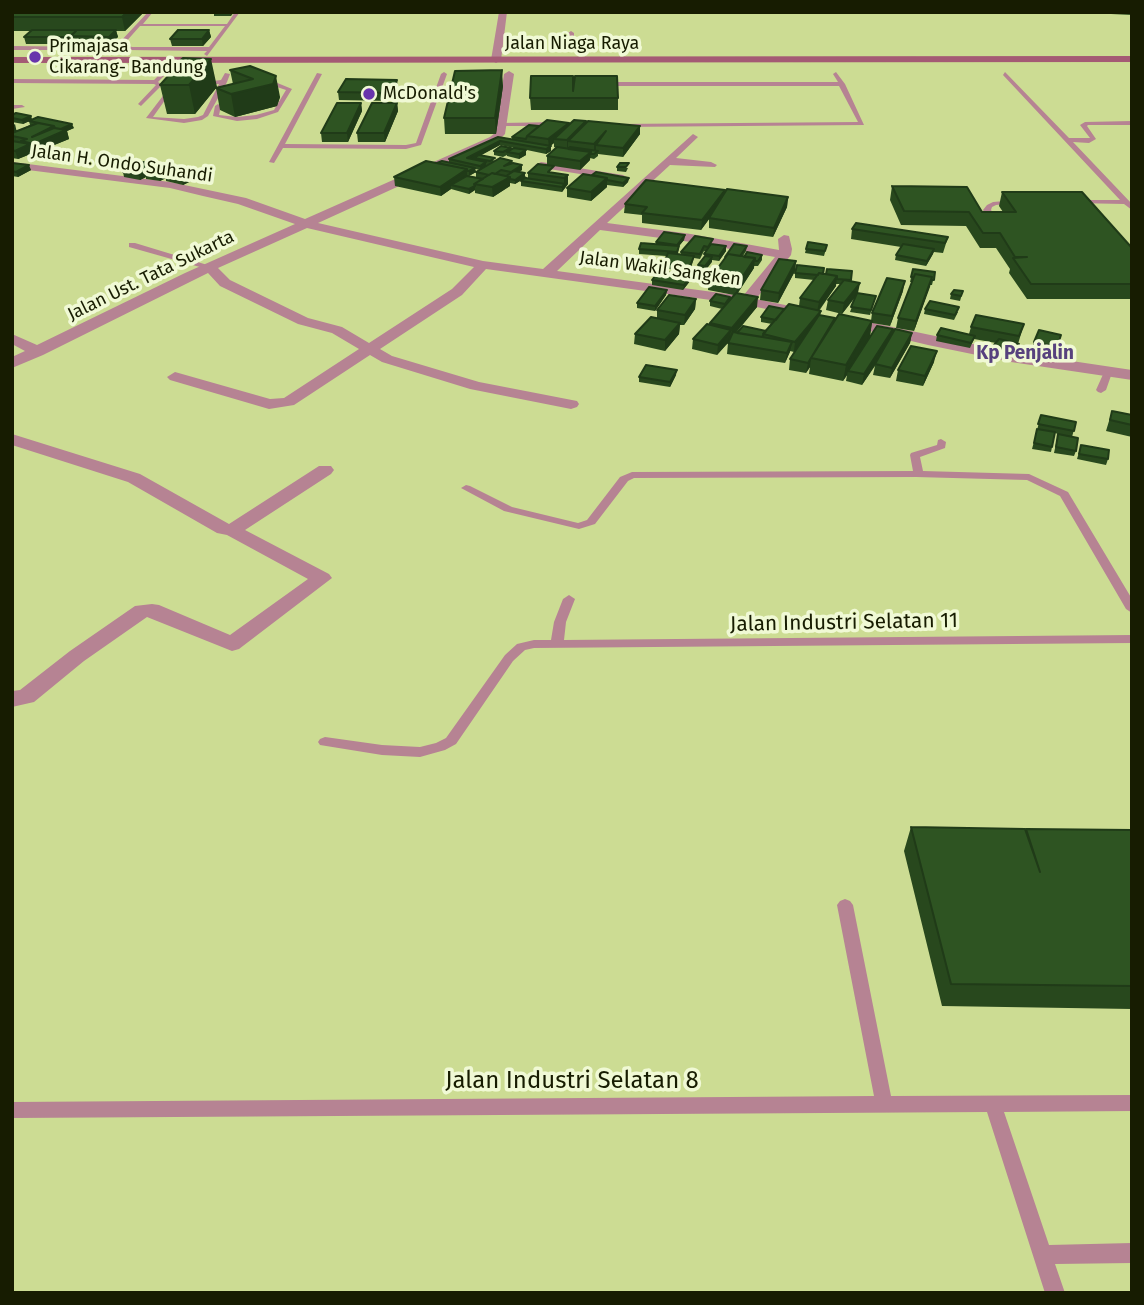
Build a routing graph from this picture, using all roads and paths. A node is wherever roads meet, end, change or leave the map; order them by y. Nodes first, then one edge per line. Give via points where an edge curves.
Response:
1 (151, 12) edge
2 (238, 12) edge
3 (503, 12) edge
4 (145, 18) junction
5 (233, 18) junction
6 (138, 25) junction
7 (208, 25) junction
8 (228, 25) junction
9 (202, 33) edge
10 (571, 33) dead end
11 (130, 34) junction
12 (142, 34) dead end
13 (120, 45) junction
14 (12, 48) edge
15 (104, 48) junction
16 (128, 49) junction
17 (186, 49) junction
18 (211, 49) junction
19 (571, 50) dead end
20 (1132, 59) edge
21 (12, 60) edge
22 (203, 60) junction
23 (496, 60) junction
24 (176, 61) junction
25 (320, 61) junction
26 (374, 61) junction
27 (356, 72) dead end
28 (12, 73) edge
29 (239, 74) edge
30 (253, 74) edge
31 (279, 74) dead end
32 (305, 74) dead end
33 (318, 74) junction
34 (331, 74) dead end
35 (433, 74) dead end
36 (836, 74) junction
37 (849, 74) dead end
38 (992, 74) dead end
39 (1005, 74) junction
40 (1018, 74) dead end
41 (172, 75) junction
42 (512, 76) joint
43 (190, 78) edge
44 (225, 78) junction
45 (443, 78) junction
46 (456, 78) edge
47 (495, 78) edge
48 (595, 79) joint
49 (12, 81) edge
50 (155, 82) junction
51 (258, 84) edge
52 (842, 84) junction
53 (141, 104) dead end
54 (281, 105) junction
55 (304, 105) junction
56 (218, 106) edge
57 (12, 107) edge
58 (22, 107) dead end
59 (1132, 122) edge
60 (565, 124) edge
61 (501, 125) junction
62 (606, 125) edge
63 (693, 138) dead end
64 (1068, 140) junction
65 (280, 146) junction
66 (558, 151) edge
67 (668, 161) junction
68 (272, 162) dead end
69 (12, 165) edge
70 (711, 165) dead end
71 (541, 166) junction
72 (34, 170) junction
73 (530, 176) edge
74 (14, 179) edge
75 (646, 181) junction
76 (1029, 202) edge
77 (1066, 202) edge
78 (1129, 205) edge
79 (992, 217) edge
80 (306, 224) junction
81 (598, 226) junction
82 (784, 239) dead end
83 (132, 245) dead end
84 (783, 255) junction
85 (483, 265) junction
86 (210, 267) junction
87 (546, 274) junction
88 (747, 300) junction
89 (12, 338) edge
90 (372, 349) junction
91 (38, 352) junction
92 (12, 363) edge
93 (1109, 370) junction
94 (1132, 375) edge
95 (175, 377) dead end
96 (1101, 390) dead end
97 (571, 404) dead end
98 (12, 439) edge
99 (941, 442) dead end
100 (325, 470) dead end
101 (919, 474) junction
102 (466, 488) dead end
103 (232, 530) junction
104 (569, 599) dead end
105 (1132, 609) edge
106 (1132, 639) edge
107 (557, 643) junction
108 (12, 699) edge
109 (325, 742) dead end
110 (845, 905) dead end
111 (1132, 1103) edge
112 (993, 1104) junction
113 (884, 1105) junction
114 (12, 1110) edge
115 (1132, 1253) edge
116 (1043, 1255) junction
117 (1055, 1293) edge

1 - 4 lane
2 - 5 lane
3 - 23 street
4 - 5 lane
4 - 6 lane
5 - 8 lane
6 - 7 lane
6 - 11 lane
7 - 8 lane
7 - 9 lane
8 - 18 lane
10 - 19 lane
11 - 12 lane
11 - 13 lane
13 - 15 lane
13 - 16 lane
14 - 15 lane
15 - 16 lane via 109,52
16 - 17 lane
17 - 18 lane
17 - 24 lane
18 - 22 lane
20 - 23 main road, Jalan Niaga Raya
21 - 24 main road, Jalan Niaga Raya
22 - 24 main road, Jalan Niaga Raya
22 - 25 main road, Jalan Niaga Raya
23 - 26 main road, Jalan Niaga Raya
25 - 26 main road, Jalan Niaga Raya
25 - 33 main road via 336,65 330,72
26 - 27 main road via 354,65
28 - 41 main road
29 - 44 main road
30 - 31 main road
32 - 33 main road
33 - 34 main road
33 - 55 lane
35 - 45 main road
36 - 37 main road, Jalan Niaga Raya
36 - 48 main road, Jalan Niaga Raya
36 - 52 lane
38 - 39 main road
39 - 40 main road
39 - 64 lane
41 - 44 lane via 149,118 184,121 205,116
41 - 50 lane
42 - 47 main road, Jalan Niaga Raya
42 - 61 street
43 - 44 main road
45 - 46 main road
45 - 65 lane via 423,139 414,146
48 - 52 lane
49 - 50 lane
50 - 53 lane via 159,85
51 - 54 lane via 289,89
52 - 62 lane via 862,124
54 - 55 lane
54 - 56 lane via 245,119 216,116
55 - 65 lane
57 - 58 lane
59 - 64 lane via 1087,123 1083,125 1094,138
60 - 61 lane
61 - 80 street, Jalan Ust. Tata Sukarta via 494,139
63 - 67 street
64 - 78 lane
65 - 68 lane
66 - 71 street
67 - 70 street
67 - 75 street
69 - 72 street, Jalan H. Ondo Suhandi
71 - 73 street
71 - 75 street
72 - 74 street
72 - 80 street, Jalan H. Ondo Suhandi via 170,185 242,201
75 - 81 street
76 - 79 lane via 995,202 987,210
77 - 78 lane
80 - 85 street, Jalan Wakil Sangken
80 - 86 street, Jalan Ust. Tata Sukarta
81 - 84 street
81 - 87 street
82 - 84 street
83 - 86 lane
84 - 88 street
85 - 87 street, Jalan Wakil Sangken
85 - 90 street via 457,292
86 - 90 street via 225,283
86 - 91 street, Jalan Ust. Tata Sukarta
87 - 88 street, Jalan Wakil Sangken
88 - 93 street, Jalan Wakil Sangken via 928,341
89 - 91 street
90 - 95 street via 277,404
90 - 97 street via 430,374
91 - 92 street, Jalan Ust. Tata Sukarta
93 - 94 street, Jalan Wakil Sangken
93 - 96 lane
98 - 103 street via 134,478 224,530
99 - 101 lane via 942,446 915,455
100 - 103 street
101 - 102 lane via 632,475 591,522 579,526 508,509
101 - 105 lane via 1029,477 1051,485 1064,494
103 - 108 street via 322,578 232,644 152,610 142,611 26,697
104 - 107 lane
106 - 107 lane, Jalan Industri Selatan 11
107 - 109 lane, Jalan Industri Selatan 11 via 520,647 451,741 440,747 420,752
110 - 113 lane
111 - 112 lane, Jalan Industri Selatan 8
112 - 113 lane, Jalan Industri Selatan 8
112 - 116 lane
113 - 114 lane, Jalan Industri Selatan 8
115 - 116 lane
116 - 117 lane

